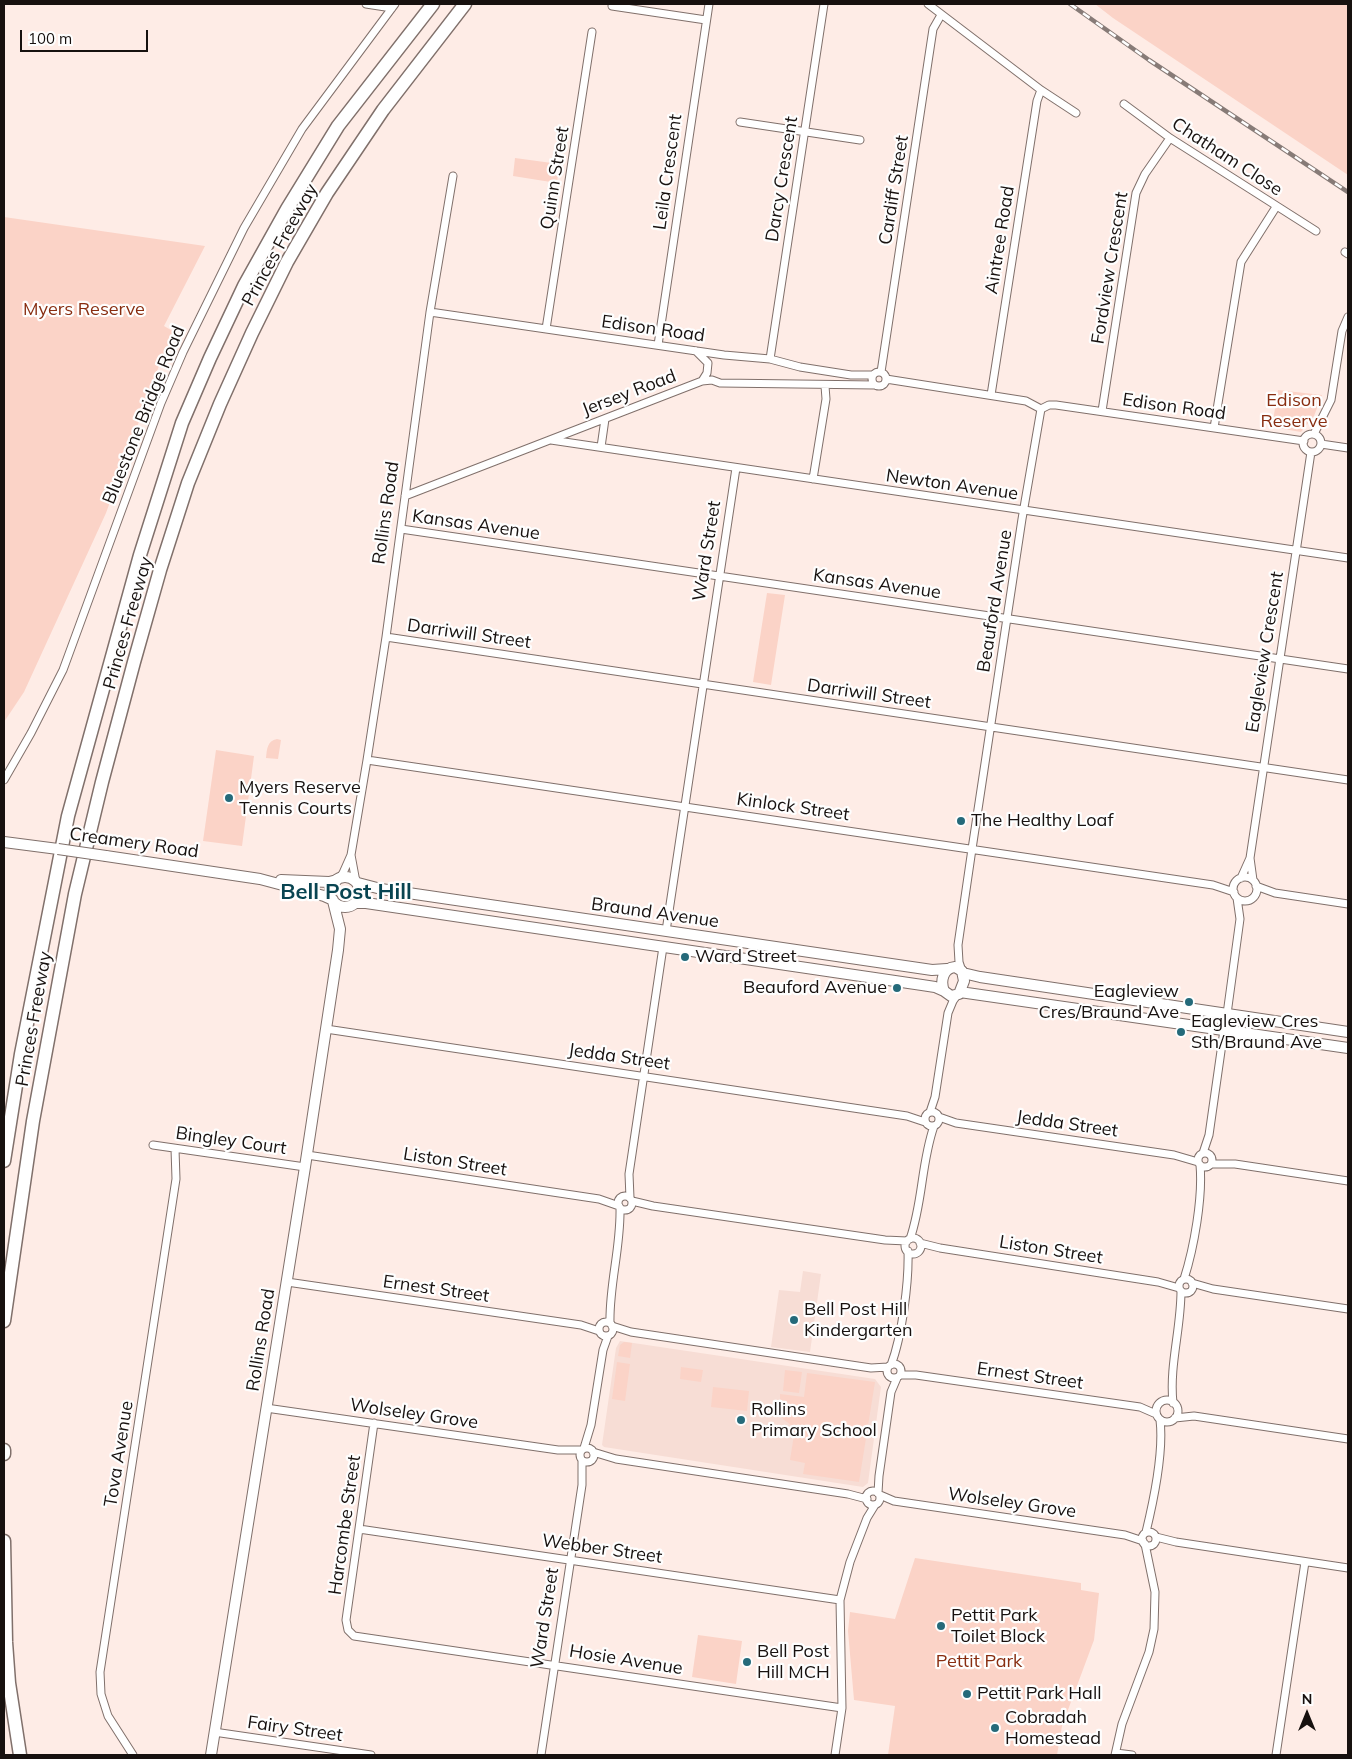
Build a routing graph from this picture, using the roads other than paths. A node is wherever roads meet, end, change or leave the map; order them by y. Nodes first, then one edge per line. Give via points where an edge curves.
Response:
1 (366, 4) edge
2 (433, 4) edge
3 (465, 4) edge
4 (709, 4) edge
5 (824, 4) edge
6 (928, 4) edge
7 (394, 6) edge
8 (612, 6) dead end
9 (941, 15) junction
10 (706, 20) junction
11 (592, 32) dead end
12 (1041, 90) junction
13 (1124, 104) dead end
14 (1076, 112) dead end
15 (740, 122) dead end
16 (804, 132) junction
17 (1170, 138) junction
18 (860, 140) dead end
19 (453, 176) dead end
20 (1276, 207) junction
21 (1316, 231) dead end
22 (430, 312) junction
23 (1348, 317) edge
24 (546, 329) junction
25 (658, 345) junction
26 (696, 351) junction
27 (724, 355) junction
28 (770, 359) junction
29 (708, 363) junction
30 (880, 372) junction
31 (707, 373) junction
32 (872, 374) junction
33 (886, 379) junction
34 (712, 380) junction
35 (702, 381) junction
36 (875, 385) junction
37 (824, 386) junction
38 (991, 395) junction
39 (1041, 410) junction
40 (1102, 412) junction
41 (605, 418) junction
42 (1214, 428) junction
43 (1314, 434) junction
44 (551, 440) junction
45 (1304, 441) junction
46 (1321, 444) junction
47 (601, 447) junction
48 (1348, 448) edge
49 (1311, 452) junction
50 (736, 468) junction
51 (813, 479) junction
52 (405, 496) junction
53 (1023, 510) junction
54 (400, 529) junction
55 (1297, 550) junction
56 (1348, 558) edge
57 (720, 576) junction
58 (1007, 618) junction
59 (386, 637) junction
60 (1280, 659) junction
61 (1348, 669) edge
62 (703, 684) junction
63 (991, 727) junction
64 (367, 760) junction
65 (1264, 767) junction
66 (4, 780) edge
67 (1348, 780) edge
68 (685, 806) junction
69 (4, 842) edge
70 (972, 849) junction
71 (351, 855) junction
72 (1250, 858) junction
73 (260, 879) junction
74 (338, 880) junction
75 (1238, 880) junction
76 (357, 882) junction
77 (1255, 883) junction
78 (1213, 885) junction
79 (1275, 893) junction
80 (1236, 895) junction
81 (1252, 899) junction
82 (333, 901) junction
83 (354, 904) junction
84 (1348, 904) edge
85 (1240, 919) junction
86 (340, 929) junction
87 (666, 931) junction
88 (958, 945) junction
89 (663, 947) junction
90 (948, 968) junction
91 (962, 972) junction
92 (944, 991) junction
93 (959, 993) junction
94 (948, 1013) junction
95 (1227, 1014) junction
96 (326, 1029) junction
97 (1224, 1030) junction
98 (1348, 1032) edge
99 (1348, 1048) edge
100 (644, 1076) junction
101 (932, 1119) junction
102 (153, 1145) dead end
103 (175, 1149) junction
104 (307, 1155) junction
105 (1205, 1159) junction
106 (4, 1161) edge
107 (306, 1167) junction
108 (630, 1174) junction
109 (1348, 1181) edge
110 (620, 1197) junction
111 (599, 1199) junction
112 (630, 1204) junction
113 (619, 1207) junction
114 (917, 1220) junction
115 (621, 1229) junction
116 (907, 1245) junction
117 (918, 1246) junction
118 (909, 1270) junction
119 (287, 1282) junction
120 (1186, 1286) junction
121 (1348, 1309) edge
122 (4, 1320) edge
123 (605, 1329) junction
124 (894, 1371) junction
125 (1171, 1385) junction
126 (1161, 1403) junction
127 (1175, 1405) junction
128 (1140, 1407) junction
129 (266, 1408) junction
130 (1194, 1416) junction
131 (1158, 1417) junction
132 (1172, 1420) junction
133 (374, 1424) junction
134 (1162, 1438) junction
135 (1348, 1439) edge
136 (4, 1450) edge
137 (4, 1454) edge
138 (587, 1455) junction
139 (873, 1498) junction
140 (359, 1529) junction
141 (1150, 1538) junction
142 (4, 1541) edge
143 (571, 1560) junction
144 (1305, 1562) junction
145 (1348, 1568) edge
146 (840, 1600) junction
147 (348, 1630) joint
148 (555, 1665) junction
149 (842, 1708) junction
150 (214, 1732) junction
151 (1116, 1754) edge
152 (20, 1755) edge
153 (133, 1755) edge
154 (211, 1755) edge
155 (371, 1755) edge
156 (541, 1755) edge
157 (835, 1755) edge
158 (1132, 1755) edge
159 (1276, 1755) edge

1 - 7 street
2 - 106 highway, Princes Freeway via 338,126 287,209 244,286 182,423 140,555 68,816 23,1044
3 - 122 highway, Princes Freeway via 383,110 327,193 287,262 224,395 188,483 134,662 75,894 33,1121
4 - 10 street, Leila Crescent
5 - 16 street, Darcy Crescent
6 - 9 street
7 - 66 street, Bluestone Bridge Road via 302,128 244,228 182,352 63,670
8 - 10 street
9 - 12 street
9 - 30 street, Cardiff Street via 933,29
10 - 25 street, Leila Crescent
11 - 24 street, Quinn Street
12 - 14 street
12 - 38 street, Aintree Road
13 - 17 street, Chatham Close
15 - 16 street
16 - 18 street
16 - 28 street, Darcy Crescent
17 - 20 street, Chatham Close
17 - 40 street, Fordview Crescent via 1136,193
19 - 22 street, Rollins Road
20 - 21 street, Chatham Close
20 - 42 street via 1241,262
22 - 24 street, Edison Road
22 - 52 street, Rollins Road
23 - 43 street via 1342,331 1332,400
24 - 25 street, Edison Road
25 - 26 street, Edison Road
26 - 27 street, Edison Road
26 - 29 street
27 - 28 street, Edison Road
27 - 29 street
28 - 32 street, Edison Road via 800,367
29 - 31 street
30 - 32 street
30 - 33 street
31 - 34 street
31 - 35 street
32 - 36 street
33 - 36 street via 882,385
33 - 38 street
34 - 35 street, Jersey Road
34 - 37 street, Jersey Road via 720,384
35 - 41 street, Jersey Road
36 - 37 street, Jersey Road
37 - 51 street via 826,399
38 - 39 street via 1026,400
39 - 40 street, Edison Road via 1056,405
39 - 53 street, Beauford Avenue
40 - 42 street, Edison Road
41 - 44 street, Jersey Road
41 - 47 street
42 - 45 street, Edison Road
43 - 45 street via 1306,436
43 - 46 street
44 - 47 street, Newton Avenue
44 - 52 street, Jersey Road
45 - 49 street via 1306,449
46 - 48 street
46 - 49 street via 1319,449
47 - 50 street, Newton Avenue
49 - 55 street, Eagleview Crescent
50 - 51 street, Newton Avenue
50 - 57 street, Ward Street
51 - 53 street, Newton Avenue
52 - 54 street, Rollins Road
53 - 55 street, Newton Avenue
53 - 58 street, Beauford Avenue
54 - 57 street, Kansas Avenue
54 - 59 street, Rollins Road
55 - 56 street, Newton Avenue
55 - 60 street, Eagleview Crescent
57 - 58 street, Kansas Avenue
57 - 62 street, Ward Street
58 - 60 street, Kansas Avenue
58 - 63 street, Beauford Avenue
59 - 62 street, Darriwill Street
59 - 64 street, Rollins Road
60 - 61 street, Kansas Avenue
60 - 65 street, Eagleview Crescent
62 - 63 street, Darriwill Street
62 - 68 street, Ward Street
63 - 65 street, Darriwill Street
63 - 70 street, Beauford Avenue
64 - 68 street, Kinlock Street
64 - 71 street, Rollins Road
65 - 67 street, Darriwill Street
65 - 72 street, Eagleview Crescent
68 - 70 street, Kinlock Street
68 - 87 street, Ward Street
69 - 73 street, Creamery Road, bridge
70 - 78 street, Kinlock Street
70 - 88 street, Beauford Avenue
71 - 74 street, Rollins Road
71 - 76 street, Rollins Road
72 - 75 street, Eagleview Crescent
72 - 77 street, Eagleview Crescent
73 - 74 street, Creamery Road
73 - 82 street, Creamery Road
74 - 76 street via 349,877
74 - 82 street via 332,888
75 - 77 street via 1249,878
75 - 78 street, Kinlock Street
75 - 80 street
76 - 83 street via 359,894
76 - 87 street, Braund Avenue via 381,889
77 - 79 street
77 - 81 street
78 - 80 street, Kinlock Street
79 - 81 street
79 - 84 street
80 - 81 street via 1241,900
80 - 85 street
81 - 85 street
82 - 83 street via 343,907
82 - 86 street, Rollins Road
83 - 86 street, Rollins Road
83 - 89 street, Braund Avenue via 366,903
85 - 95 street
86 - 96 street, Rollins Road
87 - 89 street, Ward Street
87 - 90 street, Braund Avenue via 932,970
88 - 90 street, Beauford Avenue
88 - 91 street, Beauford Avenue
89 - 92 street, Braund Avenue via 935,987
89 - 100 street, Ward Street
90 - 91 street via 955,967
90 - 92 street via 942,980
91 - 93 street via 963,983
91 - 95 street
92 - 93 street via 951,996
92 - 94 street
93 - 94 street
93 - 97 street
94 - 101 street
95 - 97 street
95 - 98 street
96 - 100 street, Jedda Street
96 - 104 street, Rollins Road
97 - 99 street
97 - 105 street
100 - 101 street, Jedda Street
100 - 108 street, Ward Street
101 - 105 street, Jedda Street
101 - 114 street
102 - 103 street, Bingley Court
103 - 107 street, Bingley Court
103 - 153 street, Tova Avenue via 176,1179 100,1672 101,1694 108,1716
104 - 107 street, Rollins Road
104 - 111 street, Liston Street
105 - 109 street, Jedda Street
105 - 120 street
107 - 119 street, Rollins Road
108 - 110 street, Ward Street
108 - 112 street, Ward Street
110 - 111 street, Liston Street
110 - 112 street via 626,1195
110 - 113 street
111 - 113 street, Liston Street
112 - 113 street via 624,1210
112 - 115 street, Ward Street
112 - 116 street
113 - 115 street, Ward Street
114 - 116 street
114 - 117 street
115 - 123 street, Ward Street
116 - 117 street via 912,1253
116 - 117 street via 914,1238
116 - 118 street
117 - 118 street
117 - 120 street, Liston Street
118 - 124 street
119 - 123 street, Ernest Street
119 - 129 street, Rollins Road
120 - 121 street, Liston Street
120 - 125 street
123 - 124 street, Ernest Street
123 - 138 street, Ward Street
124 - 128 street, Ernest Street
124 - 139 street
125 - 126 street
125 - 127 street
126 - 127 street, Ernest Street
126 - 128 street, Ernest Street
126 - 131 street
127 - 130 street
127 - 132 street
128 - 131 street, Ernest Street
129 - 133 street, Wolseley Grove
129 - 150 street, Rollins Road
130 - 132 street
130 - 135 street
131 - 132 street, Ernest Street
131 - 134 street
132 - 134 street
133 - 138 street, Wolseley Grove
133 - 140 street, Harcombe Street
134 - 141 street
136 - 137 highway
138 - 139 street, Wolseley Grove
138 - 143 street, Ward Street
139 - 141 street, Wolseley Grove
139 - 146 street
140 - 143 street, Webber Street
140 - 147 street, Harcombe Street via 346,1620
141 - 144 street, Wolseley Grove
141 - 151 street via 1155,1592 1154,1630 1122,1724
142 - 152 highway via 9,1683
143 - 146 street, Webber Street
143 - 148 street, Ward Street
144 - 145 street, Wolseley Grove
144 - 159 street
146 - 149 street
147 - 148 street, Hosie Avenue via 354,1636
148 - 149 street, Hosie Avenue
148 - 156 street, Ward Street
149 - 157 street
150 - 154 street, Rollins Road
150 - 155 street, Fairy Street
151 - 158 street

